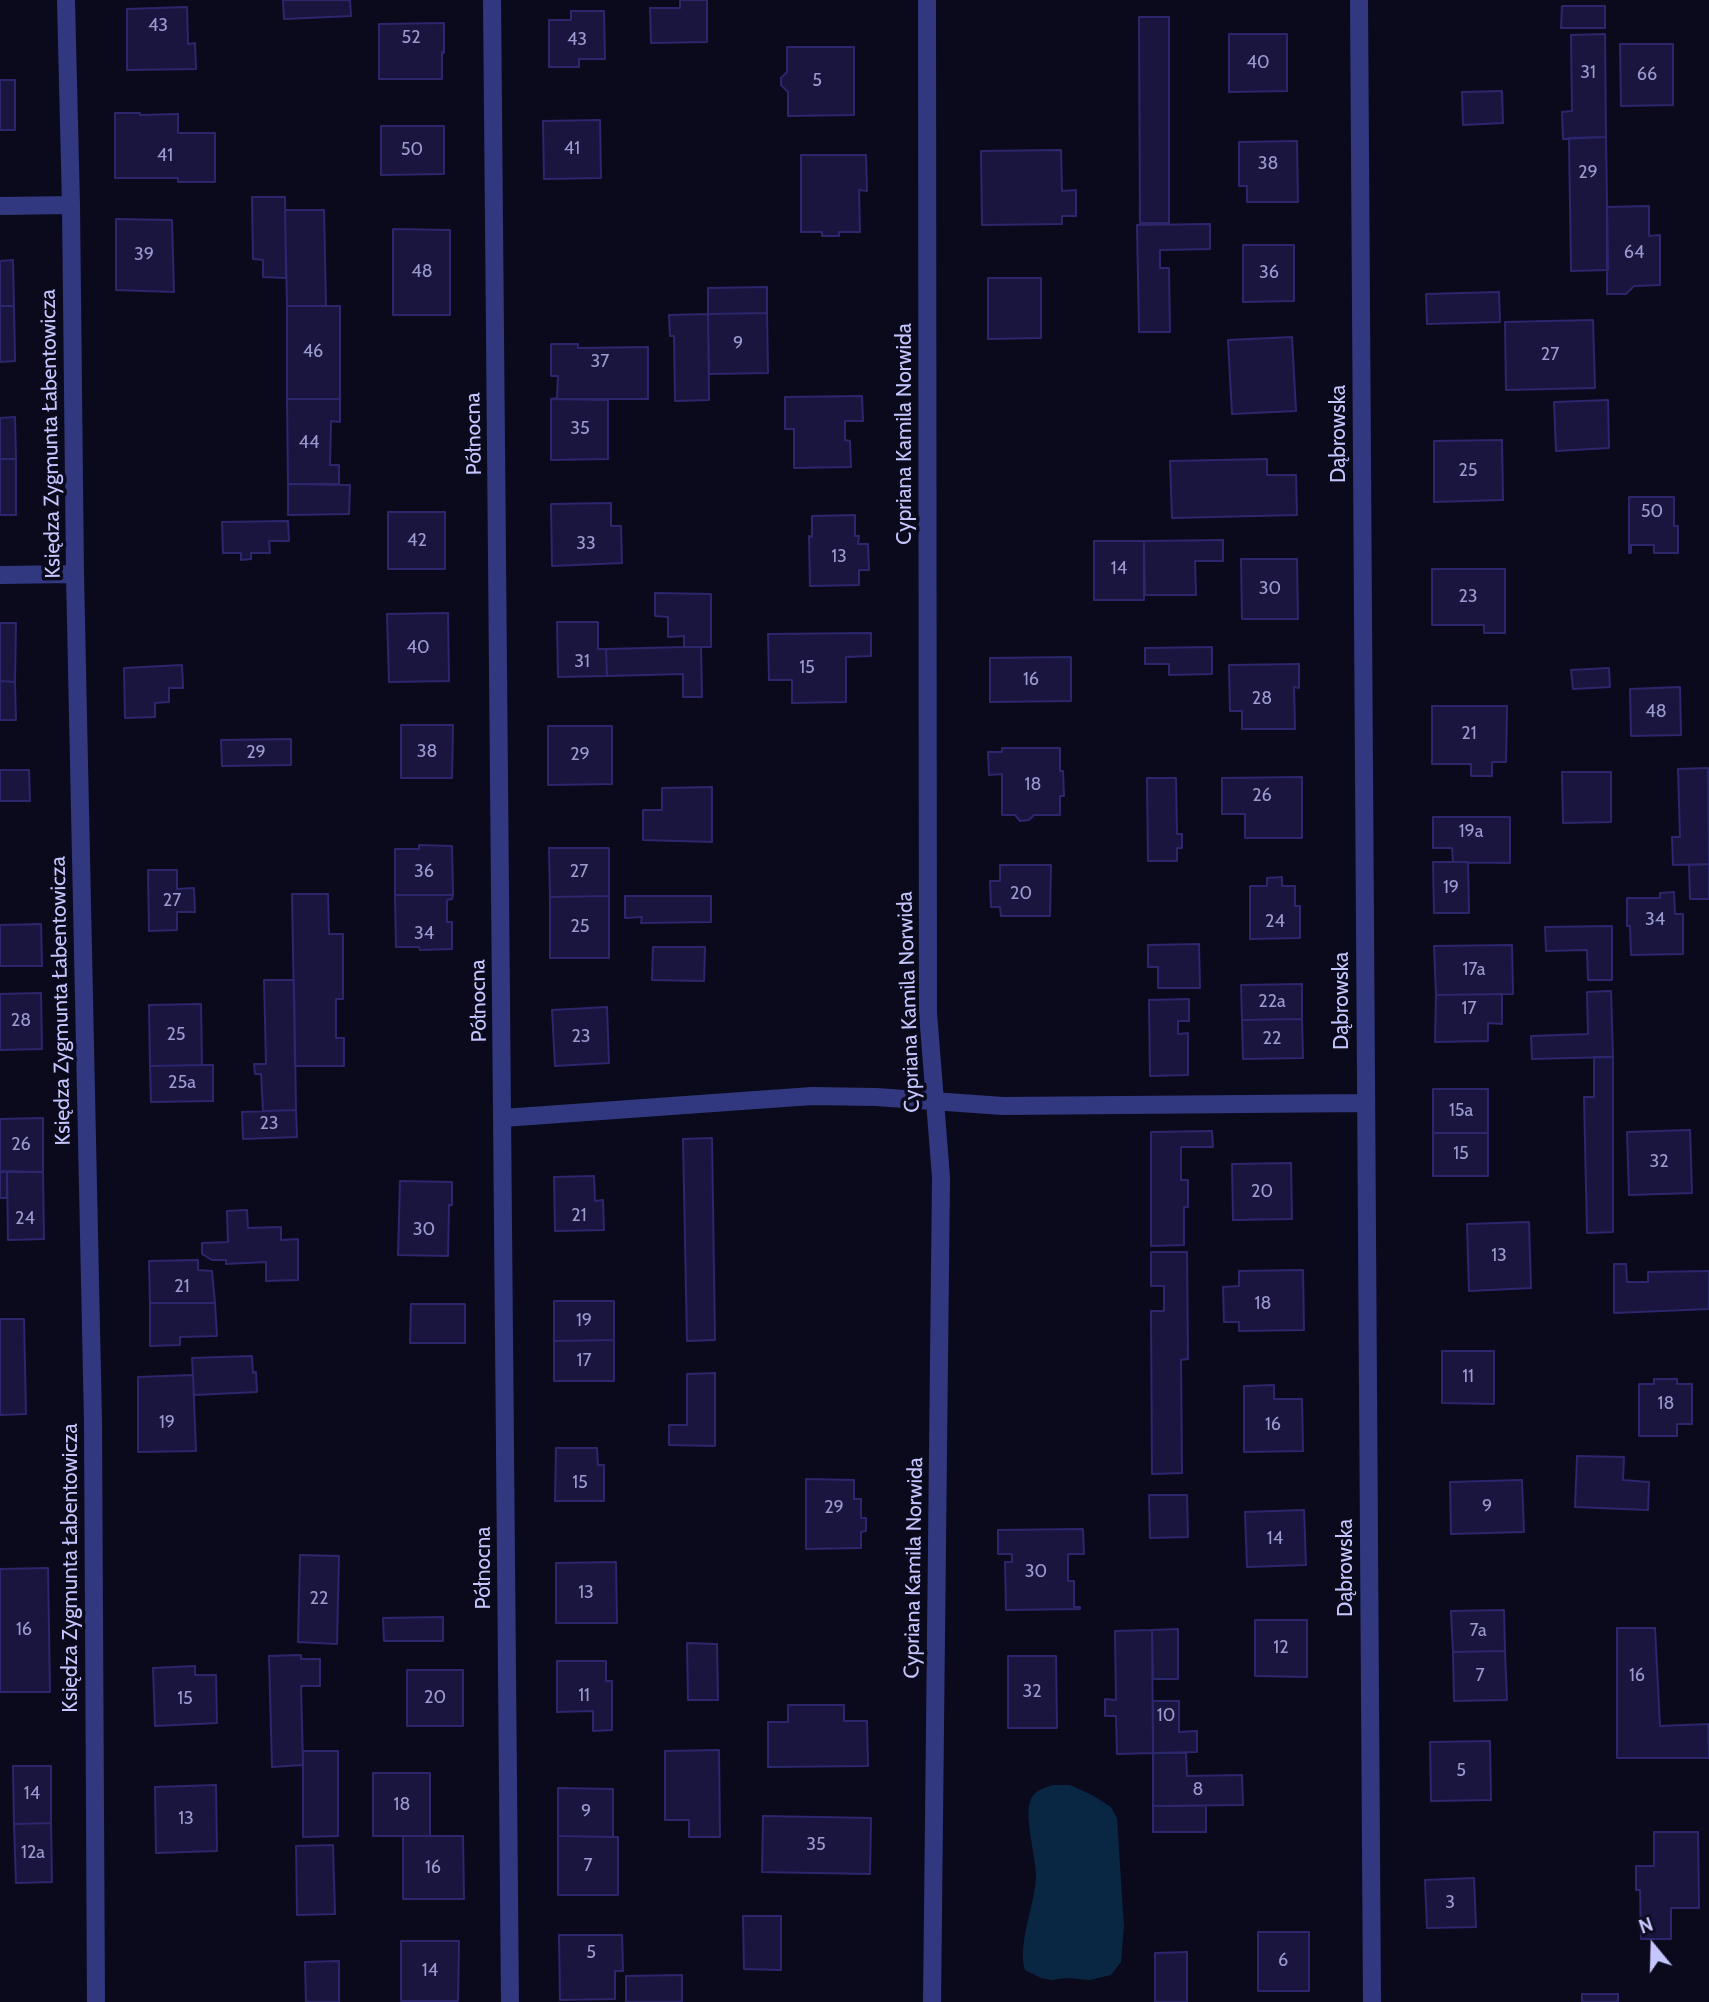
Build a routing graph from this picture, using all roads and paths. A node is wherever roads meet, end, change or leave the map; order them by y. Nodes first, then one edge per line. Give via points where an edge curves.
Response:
1 (66, 0) edge
2 (492, 0) edge
3 (928, 0) edge
4 (1359, 0) edge
5 (71, 205) junction
6 (0, 206) edge
7 (75, 574) junction
8 (0, 575) edge
9 (934, 1100) junction
10 (1366, 1103) junction
11 (503, 1118) junction
12 (96, 2002) edge
13 (510, 2002) edge
14 (932, 2002) edge
15 (1372, 2002) edge

1 - 5 street, Księdza Zygmunta Łabentowicza
2 - 11 street, Północna
3 - 9 street, Cypriana Kamila Norwida via 929,1013
4 - 10 street, Dąbrowska
5 - 6 street
5 - 7 street, Księdza Zygmunta Łabentowicza
7 - 8 street
7 - 12 street, Księdza Zygmunta Łabentowicza via 93,1408
9 - 10 street via 1003,1106
9 - 11 street via 812,1096
9 - 14 street, Cypriana Kamila Norwida via 940,1177
10 - 15 street, Dąbrowska
11 - 13 street, Północna

